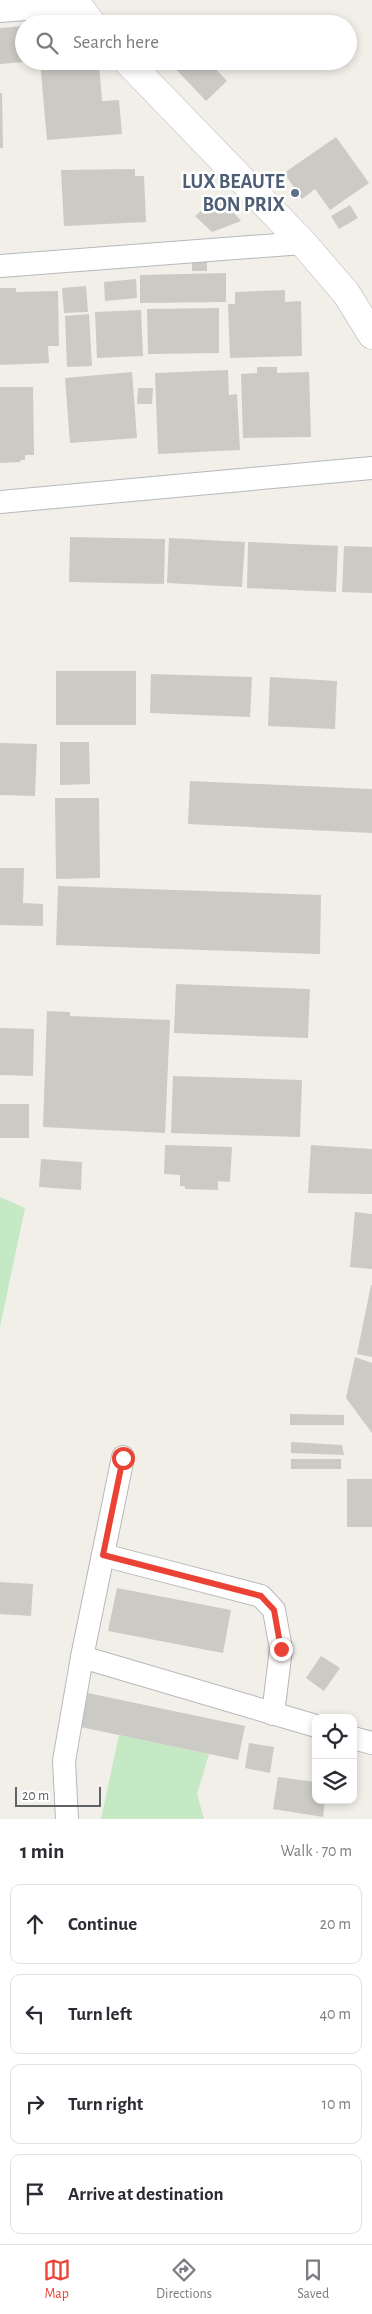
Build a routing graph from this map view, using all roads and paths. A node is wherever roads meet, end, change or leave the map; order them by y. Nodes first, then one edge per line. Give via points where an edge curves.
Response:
1 (81, 9) edge
2 (0, 12) edge
3 (136, 70) edge
4 (303, 243) junction
5 (0, 266) edge
6 (372, 335) edge
7 (372, 468) edge
8 (0, 502) edge
9 (123, 1458) dead end
10 (103, 1555) junction
11 (82, 1656) junction
12 (273, 1714) junction
13 (312, 1725) edge
14 (357, 1739) edge
15 (372, 1743) edge
16 (67, 1819) edge

1 - 2 street
3 - 4 street
4 - 5 street
4 - 6 street via 346,293
7 - 8 street
9 - 10 street
10 - 11 street
10 - 12 street via 261,1596 274,1610 281,1649
11 - 12 street
11 - 16 street via 64,1761
12 - 13 street
14 - 15 street

